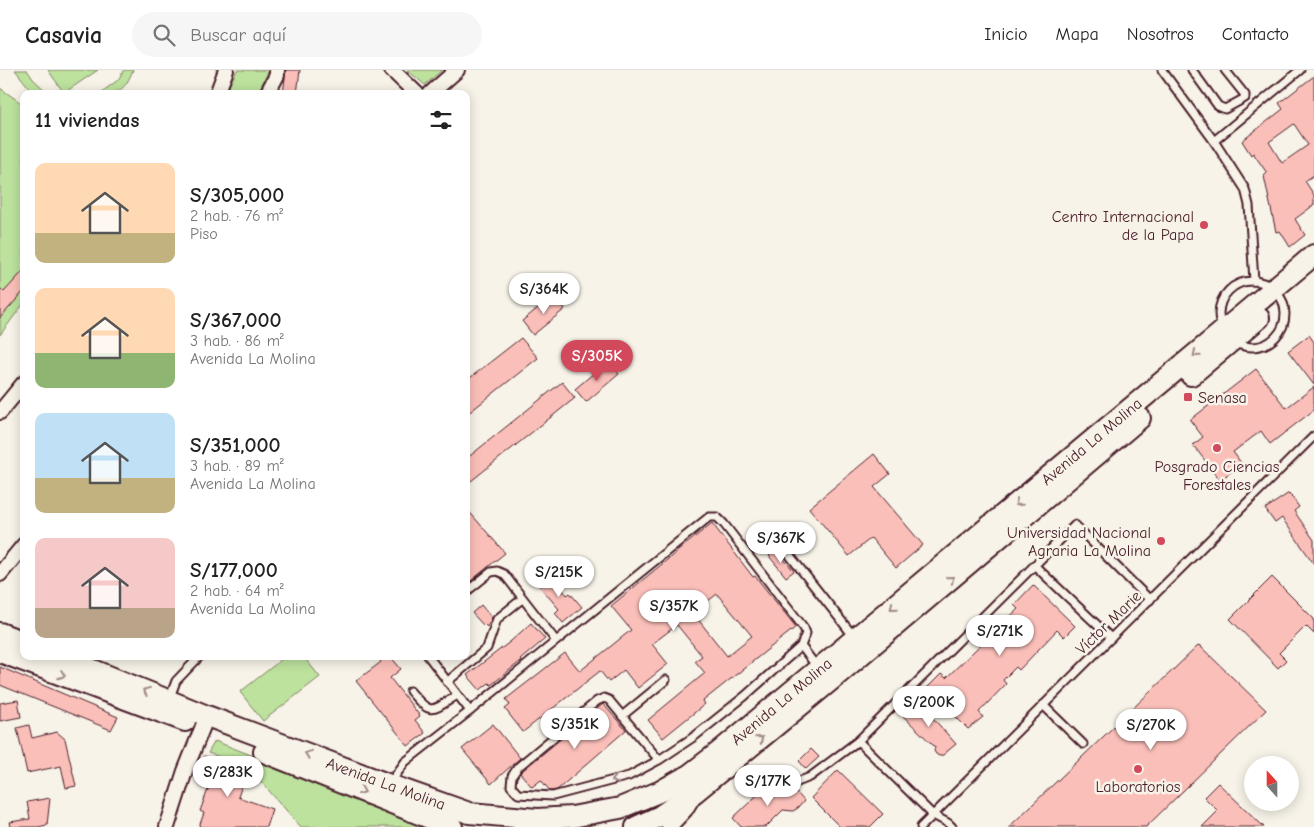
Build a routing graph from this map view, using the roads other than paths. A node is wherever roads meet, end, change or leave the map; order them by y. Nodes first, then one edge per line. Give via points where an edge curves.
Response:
1 (226, 70) edge
2 (278, 70) edge
3 (392, 70) edge
4 (457, 70) edge
5 (1192, 70) edge
6 (1226, 70) edge
7 (1300, 70) edge
8 (1166, 71) edge
9 (218, 90) edge
10 (269, 90) edge
11 (413, 90) edge
12 (434, 90) edge
13 (1245, 98) junction
14 (1254, 107) junction
15 (1214, 141) junction
16 (1314, 255) edge
17 (1314, 272) edge
18 (1254, 281) junction
19 (1278, 293) junction
20 (1228, 336) junction
21 (20, 388) edge
22 (0, 412) edge
23 (1314, 436) edge
24 (776, 538) dead end
25 (20, 550) edge
26 (1034, 565) junction
27 (0, 574) edge
28 (470, 589) edge
29 (522, 599) junction
30 (1150, 600) junction
31 (0, 633) edge
32 (1111, 638) junction
33 (855, 639) junction
34 (20, 640) edge
35 (556, 642) junction
36 (801, 646) junction
37 (0, 652) edge
38 (20, 659) edge
39 (23, 660) edge
40 (69, 660) edge
41 (196, 660) edge
42 (431, 660) edge
43 (819, 669) junction
44 (666, 680) dead end
45 (447, 682) junction
46 (410, 690) dead end
47 (457, 695) junction
48 (169, 700) junction
49 (1043, 705) junction
50 (470, 711) junction
51 (622, 716) junction
52 (205, 722) junction
53 (858, 741) junction
54 (1083, 744) dead end
55 (659, 760) junction
56 (692, 783) junction
57 (795, 783) dead end
58 (390, 785) junction
59 (932, 815) junction
60 (468, 820) edge
61 (167, 827) edge
62 (452, 827) edge
63 (636, 827) edge
64 (669, 827) edge
65 (921, 827) edge
66 (952, 827) edge

1 - 9 street
2 - 10 street
3 - 11 street
4 - 12 street
5 - 13 lane via 1222,108
6 - 13 lane
7 - 14 lane
8 - 15 lane
13 - 14 lane
14 - 15 lane
15 - 18 lane via 1245,189
16 - 19 main road, Avenida La Molina
17 - 19 main road, Avenida La Molina
18 - 19 lane via 1265,283
18 - 20 lane via 1242,282 1224,296 1219,320
19 - 20 main road, Avenida La Molina
20 -> 33 main road, Avenida La Molina
56 -> 20 main road, Avenida La Molina via 838,675
21 - 22 street
23 - 30 lane, Víctor Marie
24 - 33 lane
25 - 27 street
26 - 30 lane via 1075,526
26 - 32 lane
26 - 53 lane
28 - 29 lane via 497,571 504,574
29 - 35 lane
29 - 45 lane via 497,619 487,648
30 - 32 lane, Víctor Marie
31 - 34 main road
32 - 49 lane, Víctor Marie
33 - 43 main road, Avenida La Molina
35 - 36 lane via 709,517 717,517 804,628 806,633
35 - 50 lane
36 - 43 lane
36 - 55 lane via 731,708
37 -> 38 main road, Avenida La Molina
39 -> 52 main road, Avenida La Molina
48 -> 40 main road, Avenida La Molina
41 - 48 lane via 176,681
42 - 45 lane
43 - 56 main road, Avenida La Molina via 720,752
44 - 51 lane
45 - 47 lane
46 - 47 lane via 423,706 431,709
47 - 50 lane
48 - 52 main road, Avenida La Molina
49 - 54 lane
49 - 59 lane, Víctor Marie
50 - 58 lane via 405,762
51 - 55 lane
55 -> 51 lane via 629,776 553,796 518,794 511,786 512,776 518,767 597,701 609,700
58 -> 52 main road, Avenida La Molina
52 - 61 street
52 -> 62 main road, Avenida La Molina
53 - 57 lane via 810,777
53 - 59 lane
56 - 60 main road, Avenida La Molina via 661,791 620,808 572,817
56 - 63 main road, Avenida La Molina via 660,816
56 - 64 street via 688,806
58 - 60 main road, Avenida La Molina
59 - 65 lane, Víctor Marie
59 - 66 lane

